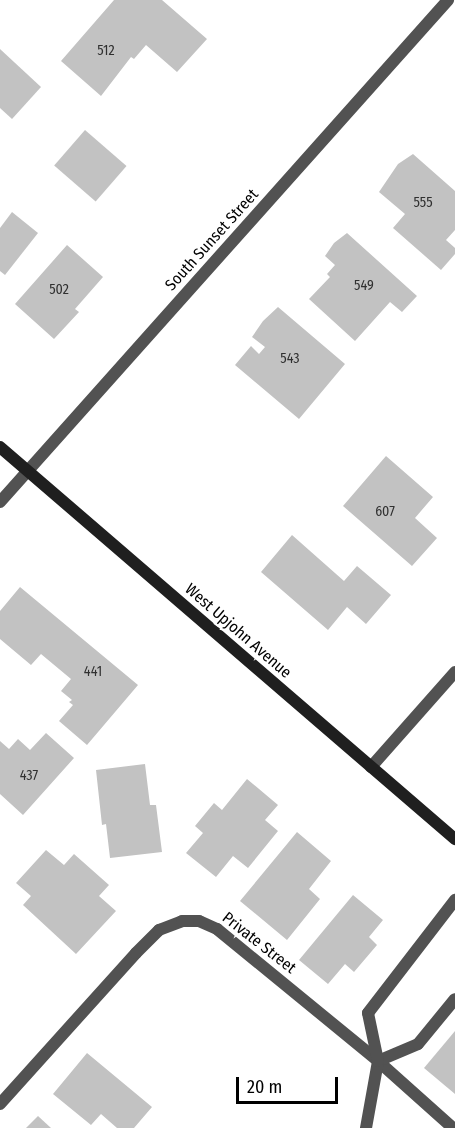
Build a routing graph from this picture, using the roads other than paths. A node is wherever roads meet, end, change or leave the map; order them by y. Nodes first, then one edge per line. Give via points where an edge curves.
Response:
1 (448, 0) edge
2 (0, 447) edge
3 (28, 471) junction
4 (0, 502) edge
5 (455, 672) edge
6 (371, 767) junction
7 (455, 839) edge
8 (455, 900) edge
9 (455, 999) edge
10 (378, 1061) junction
11 (0, 1104) edge
12 (366, 1128) edge
13 (453, 1128) edge

1 - 3 street, South Sunset Street
2 - 3 main road, West Upjohn Avenue
3 - 4 street, South Sunset Street
3 - 6 main road, West Upjohn Avenue
5 - 6 street
6 - 7 main road, West Upjohn Avenue
8 - 10 street via 368,1013
9 - 10 street via 418,1044
10 - 11 street, Private Street via 217,929 199,921 182,921 159,930 135,953
10 - 12 street
10 - 13 street, Private Street

